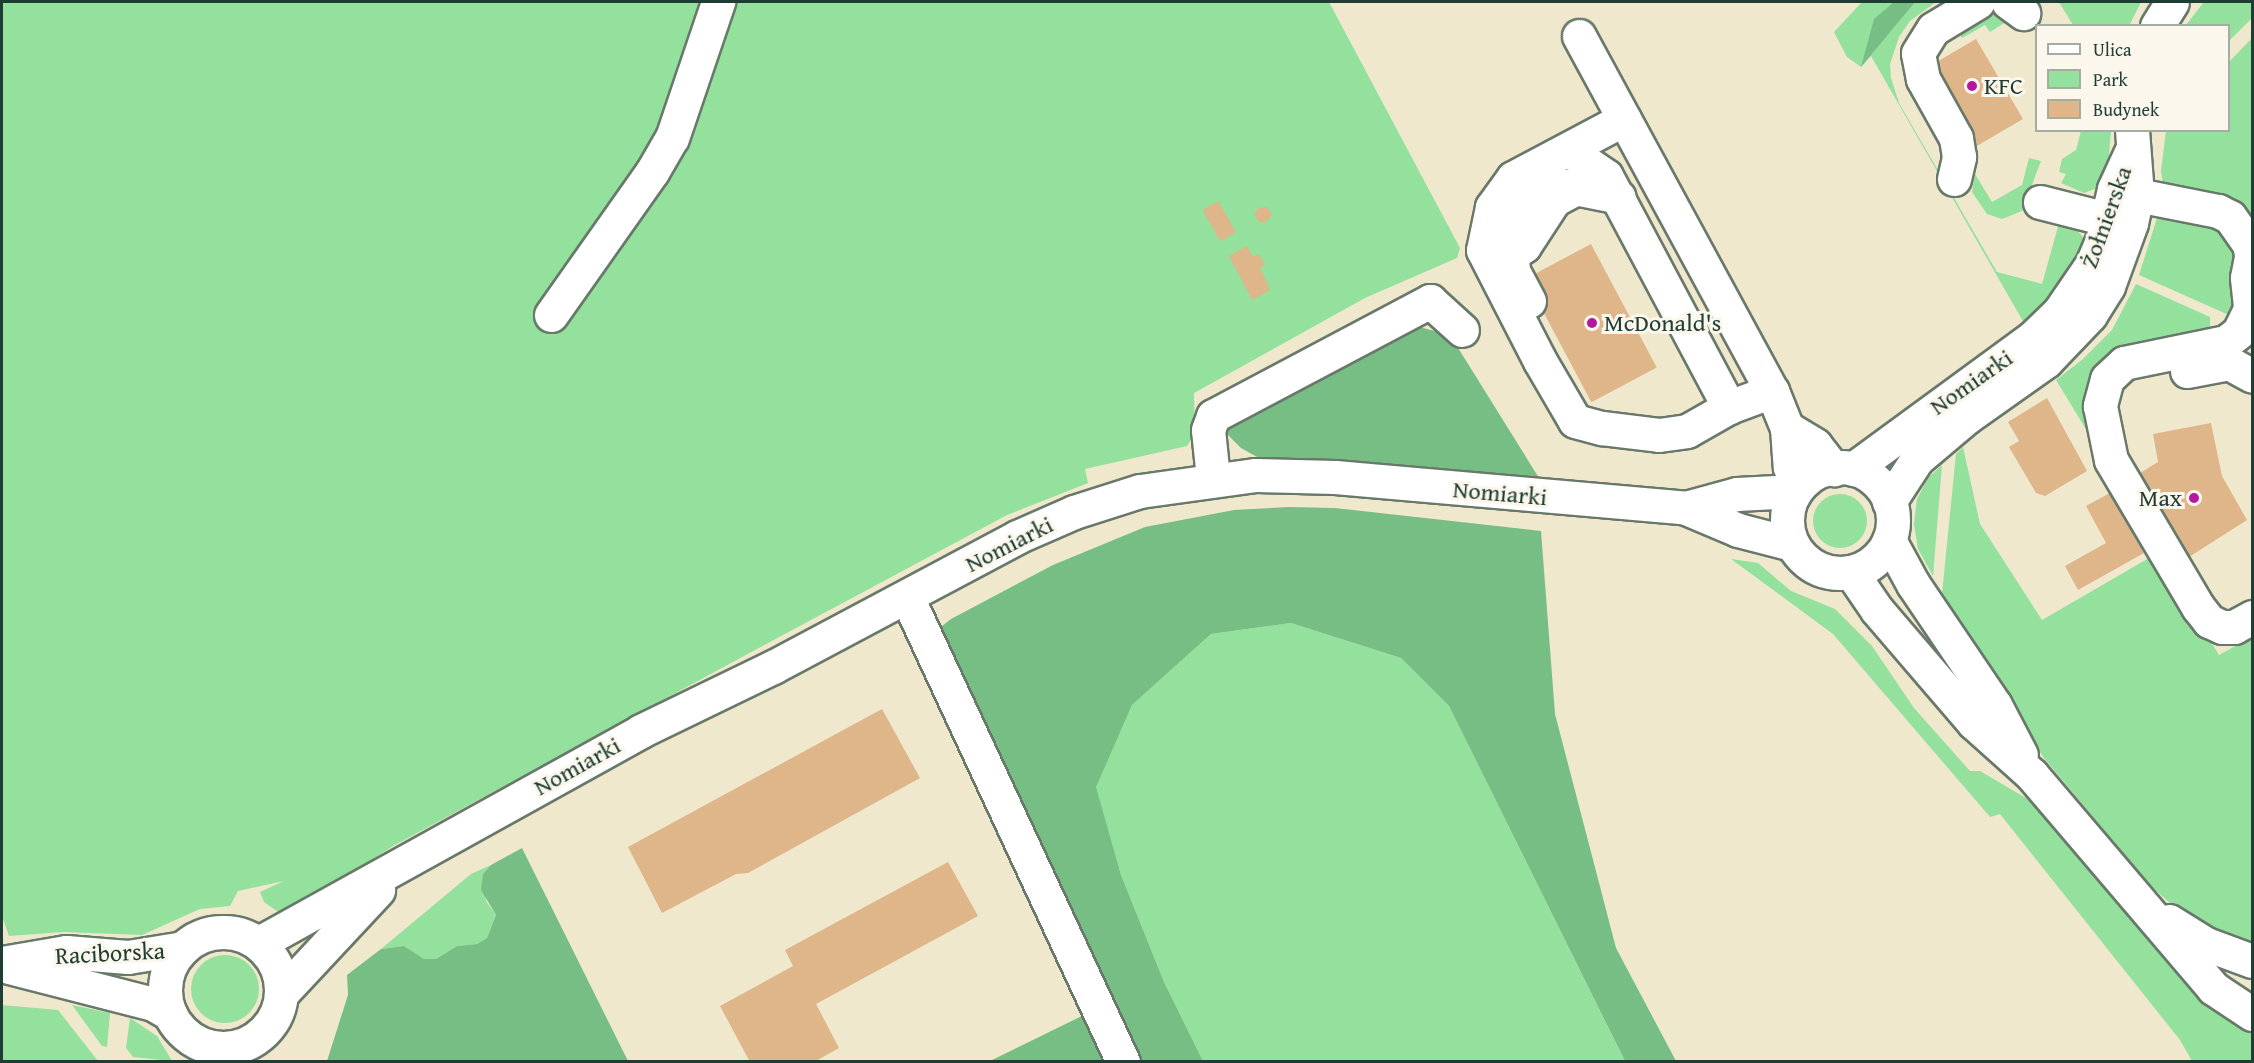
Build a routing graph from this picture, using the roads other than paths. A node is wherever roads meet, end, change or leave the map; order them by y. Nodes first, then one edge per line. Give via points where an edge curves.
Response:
1 (718, 2) edge
2 (1978, 2) edge
3 (2172, 2) edge
4 (2158, 24) edge
5 (1579, 36) dead end
6 (1624, 118) junction
7 (2132, 140) edge
8 (1568, 150) junction
9 (1954, 178) dead end
10 (2137, 195) junction
11 (1619, 197) junction
12 (2040, 202) dead end
13 (2108, 219) junction
14 (2252, 258) edge
15 (551, 315) dead end
16 (1462, 330) dead end
17 (2239, 346) edge
18 (2039, 350) junction
19 (2253, 376) edge
20 (1772, 391) junction
21 (1558, 393) junction
22 (1729, 407) junction
23 (1822, 477) junction
24 (1212, 478) junction
25 (1889, 501) junction
26 (1686, 508) junction
27 (2151, 531) junction
28 (1889, 540) junction
29 (1792, 544) junction
30 (1851, 572) junction
31 (907, 597) junction
32 (2253, 617) edge
33 (2032, 775) junction
34 (400, 867) junction
35 (2140, 902) junction
36 (259, 943) junction
37 (183, 948) junction
38 (2253, 961) edge
39 (2, 964) edge
40 (282, 993) junction
41 (2253, 1014) edge
42 (185, 1038) edge
43 (250, 1051) edge
44 (1123, 1062) edge

1 - 15 main road via 672,138
2 - 9 main road via 1934,29 1918,53 1923,79 1956,138 1959,157
3 - 4 main road
5 - 6 main road
6 - 8 main road
6 - 20 main road
7 - 10 main road, Żołnierska
7 - 13 main road, Żołnierska
8 - 11 main road via 1606,176
8 - 21 main road via 1513,178 1500,192 1484,230 1483,250
10 - 14 main road via 2218,211 2238,226
10 - 18 main road, Żołnierska via 2122,255 2090,315
11 - 21 main road via 1550,183 1529,195 1510,235 1513,271 1568,373
11 - 22 main road
12 - 13 main road
13 - 18 main road, Żołnierska via 2092,264
14 - 17 main road via 2247,278 2247,321
16 - 24 main road via 1430,301 1213,416 1208,430
17 - 27 main road via 2124,363 2107,379 2100,406 2105,445
18 - 23 main road, Nomiarki
18 - 25 main road, Nomiarki via 1917,459
19 - 27 main road via 2229,363 2133,382 2116,395 2112,412 2115,432 2150,504
20 - 22 main road
20 - 23 main road via 1787,428 1815,445
21 - 22 main road via 1575,421 1659,435 1687,431
23 - 25 main road via 1874,480
23 - 26 main road, Nomiarki
23 - 29 main road via 1788,510 1787,536
24 - 26 main road, Nomiarki via 1335,477
24 - 31 main road, Nomiarki via 1140,491 1074,512 1017,537
25 - 28 main road via 1893,522
26 - 29 main road, Nomiarki via 1738,530
27 - 32 main road via 2209,621 2234,627
28 - 30 main road via 1874,560
28 - 33 main road via 1913,584 1995,705
29 - 30 main road via 1810,565 1830,572
30 - 33 main road via 1877,610 1974,723
31 - 34 main road, Nomiarki via 641,731
31 - 44 main road
33 - 35 main road
34 - 36 main road, Nomiarki
34 - 40 main road, Nomiarki
35 - 38 main road via 2206,944
35 - 41 main road via 2213,988
36 - 37 main road via 238,933 218,932 199,936
36 - 40 main road via 280,974
37 - 39 main road, Raciborska via 128,957 66,952
37 - 42 main road via 174,959 165,986
39 - 42 main road, Raciborska via 153,1004
40 - 43 main road via 273,1020
42 - 43 main road

